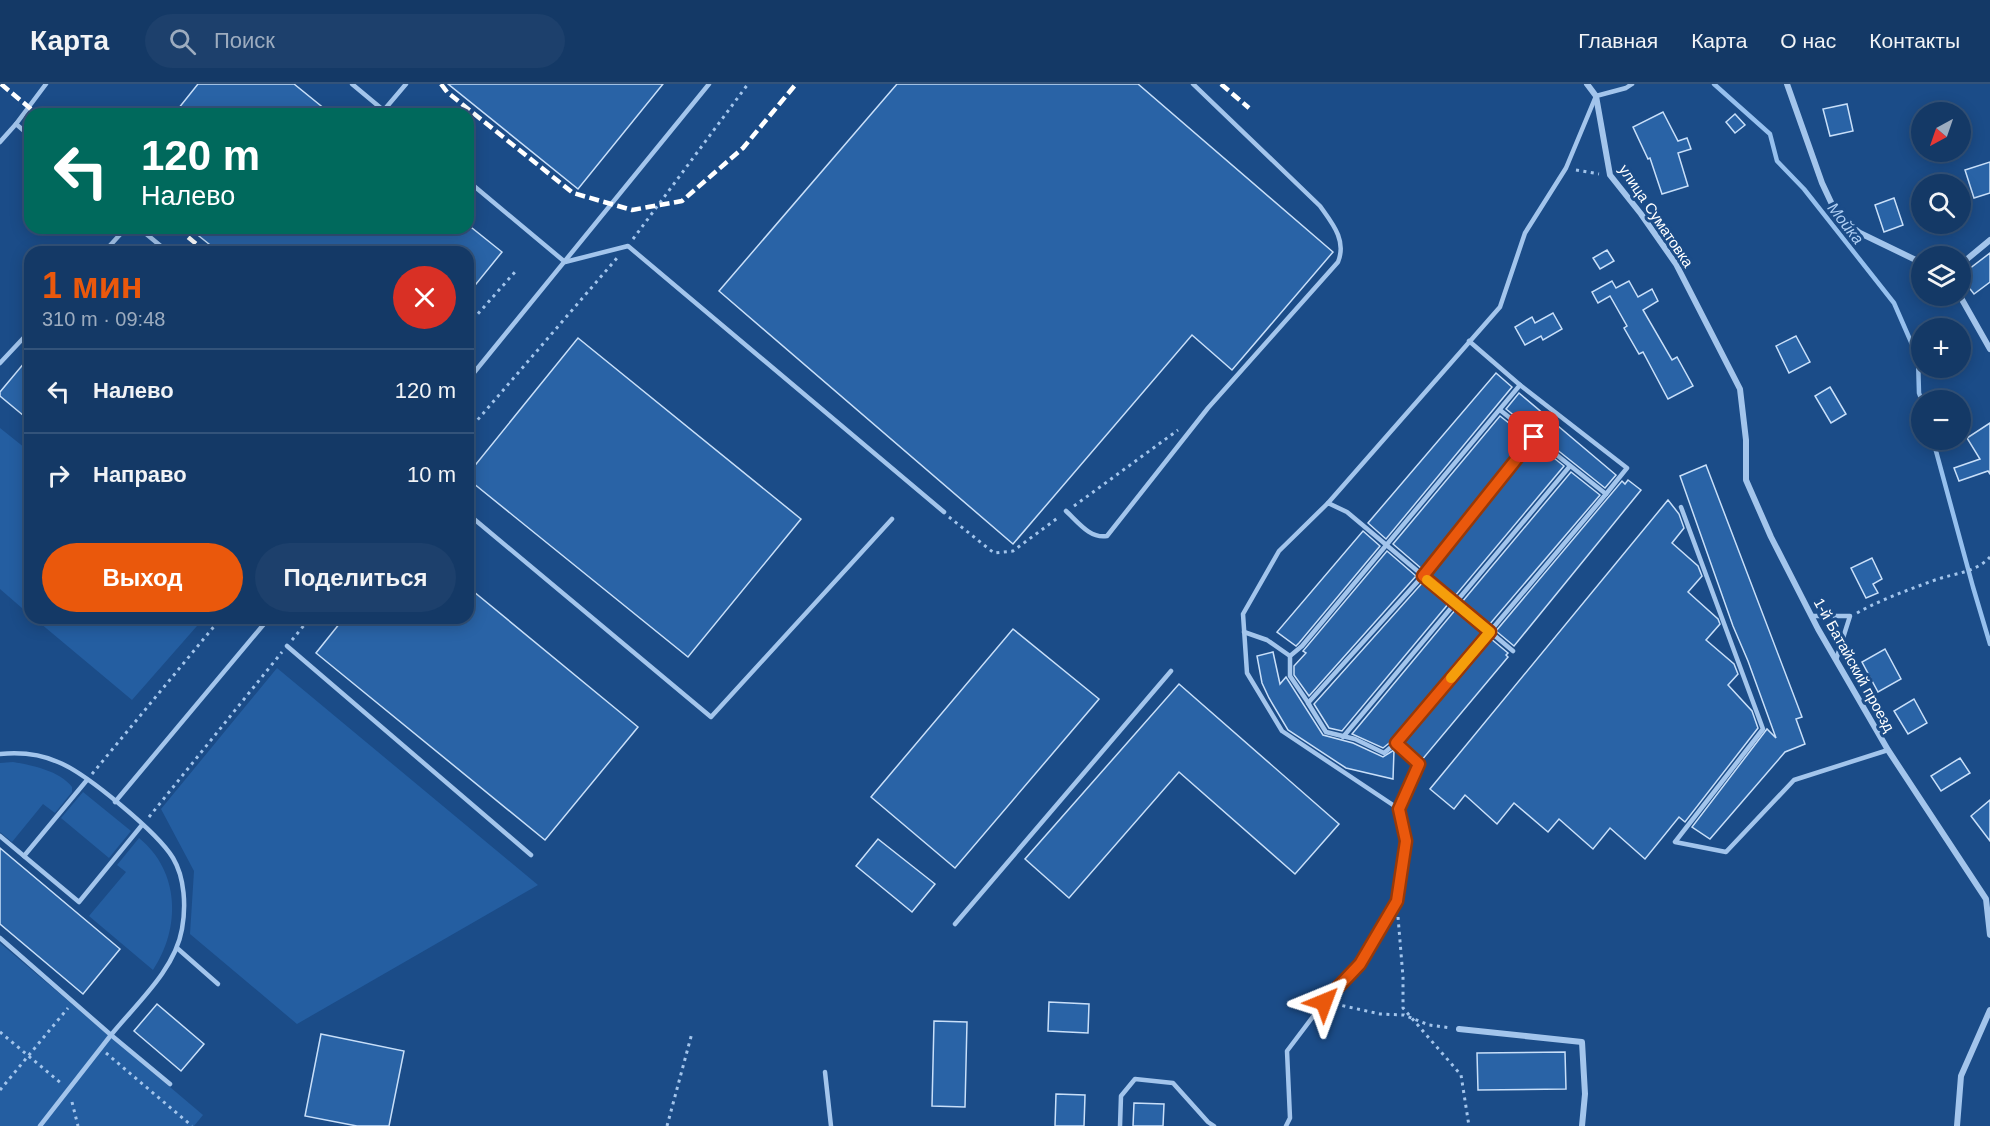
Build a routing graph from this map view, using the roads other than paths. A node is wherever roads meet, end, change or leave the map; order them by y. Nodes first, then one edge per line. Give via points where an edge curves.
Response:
1 (46, 84) edge
2 (352, 84) edge
3 (406, 84) edge
4 (709, 84) edge
5 (1193, 84) edge
6 (1587, 84) edge
7 (1632, 84) edge
8 (1787, 84) edge
9 (1596, 96) junction
10 (28, 108) edge
11 (381, 108) edge
12 (389, 108) edge
13 (24, 113) edge
14 (16, 124) junction
15 (24, 131) edge
16 (0, 142) edge
17 (474, 186) edge
18 (120, 234) edge
19 (146, 234) edge
20 (1990, 240) edge
21 (110, 246) edge
22 (161, 246) edge
23 (1971, 256) edge
24 (1911, 258) edge
25 (565, 262) junction
26 (1966, 306) edge
27 (24, 337) edge
28 (1469, 341) junction
29 (1990, 349) edge
30 (0, 363) edge
31 (474, 373) edge
32 (1520, 385) junction
33 (1740, 389) joint
34 (1500, 410) junction
35 (1534, 437) junction
36 (1569, 466) junction
37 (1606, 494) junction
38 (1328, 503) junction
39 (1681, 507) dead end
40 (1066, 511) road end
41 (944, 512) road end
42 (474, 519) edge
43 (892, 519) dead end
44 (1387, 545) junction
45 (1423, 576) junction
46 (1455, 603) junction
47 (1812, 616) junction
48 (264, 624) edge
49 (1244, 632) junction
50 (1490, 632) junction
51 (287, 646) road end
52 (1513, 651) dead end
53 (1290, 656) junction
54 (1836, 660) junction
55 (1171, 671) dead end
56 (1312, 708) junction
57 (1343, 736) junction
58 (1396, 743) junction
59 (1888, 750) junction
60 (0, 754) edge
61 (87, 780) junction
62 (115, 802) junction
63 (1399, 809) junction
64 (142, 825) junction
65 (0, 836) edge
66 (531, 855) dead end
67 (24, 856) junction
68 (955, 924) dead end
69 (1990, 935) edge
70 (0, 938) edge
71 (177, 948) junction
72 (218, 984) dead end
73 (1990, 1012) edge
74 (1458, 1029) road end
75 (111, 1035) junction
76 (825, 1072) dead end
77 (170, 1084) dead end
78 (40, 1126) edge
79 (831, 1126) edge
80 (1120, 1126) edge
81 (1214, 1126) edge
82 (1286, 1126) edge
83 (1582, 1126) edge
84 (1957, 1126) edge

1 - 10 lane
2 - 11 lane
3 - 12 lane
4 - 25 lane
5 - 40 lane via 1320,206 1334,225 1341,254 1208,408 1107,536 1092,534
6 - 9 street, улица Суматовка
7 - 9 lane
8 - 24 street via 1837,215 1860,233
9 - 28 lane via 1566,168 1525,233 1500,306
9 - 33 street, улица Суматовка via 1610,176 1676,264
13 - 14 lane
14 - 15 lane
14 - 16 lane
17 - 25 lane
18 - 21 lane
19 - 22 lane
20 - 23 street
25 - 31 lane
25 - 41 lane via 628,246
26 - 29 street
27 - 30 lane
28 - 32 lane
28 - 38 lane
32 - 34 lane
32 - 37 lane via 1628,468
33 - 47 street, 1-й Батайский проезд via 1746,480
34 - 35 lane
34 - 44 lane
35 - 36 lane
35 - 45 lane
36 - 37 lane
36 - 46 lane
37 - 50 lane
38 - 44 lane via 1347,512
38 - 49 lane via 1279,552 1242,614
39 - 59 lane via 1763,729 1675,842 1726,852 1794,780
42 - 43 lane via 711,717
44 - 45 lane
44 - 53 lane
45 - 46 lane
45 - 56 lane via 1308,703
46 - 50 lane
46 - 57 lane
47 - 54 street, 1-й Батайский проезд
47 - 54 lane via 1850,616
48 - 62 lane
49 - 53 lane via 1267,640
49 - 63 lane via 1247,674 1282,731
50 - 52 lane
50 - 58 lane
51 - 66 lane
53 - 56 lane via 1290,676
54 - 59 street, 1-й Батайский проезд
55 - 68 lane
56 - 57 lane via 1326,732
57 - 58 lane via 1384,753
58 - 63 lane via 1419,764
59 - 69 street, 1-й Батайский проезд via 1986,899
60 - 61 lane via 37,755 58,761
61 - 62 lane
61 - 67 lane
62 - 64 lane
63 - 82 lane via 1406,841 1397,901 1360,964 1324,1002 1287,1051 1290,1118
64 - 67 lane via 79,902
64 - 71 lane via 163,843 180,874 182,929
65 - 67 lane
70 - 75 lane
71 - 72 lane
71 - 75 lane via 156,981
73 - 84 street via 1961,1076
74 - 83 street via 1582,1042
75 - 77 lane
75 - 78 lane
76 - 79 lane
80 - 81 lane via 1121,1096 1135,1079 1173,1083

